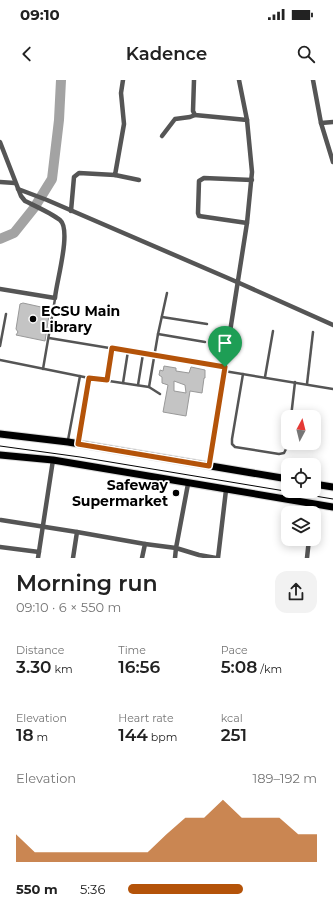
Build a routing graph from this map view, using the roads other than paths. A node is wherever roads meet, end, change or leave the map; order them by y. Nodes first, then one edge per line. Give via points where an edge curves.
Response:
1 (124, 80) edge
2 (194, 80) edge
3 (239, 80) edge
4 (313, 80) edge
5 (195, 115) junction
6 (247, 120) junction
7 (333, 122) edge
8 (321, 124) junction
9 (162, 136) dead end
10 (0, 142) edge
11 (333, 162) edge
12 (115, 175) junction
13 (139, 180) dead end
14 (252, 180) junction
15 (0, 182) edge
16 (15, 183) junction
17 (18, 189) junction
18 (71, 211) junction
19 (246, 223) junction
20 (237, 282) junction
21 (0, 289) edge
22 (167, 293) dead end
23 (55, 298) junction
24 (6, 314) dead end
25 (162, 317) junction
26 (207, 324) dead end
27 (333, 325) edge
28 (273, 331) dead end
29 (313, 332) dead end
30 (158, 334) junction
31 (49, 338) junction
32 (205, 342) dead end
33 (0, 346) edge
34 (112, 348) junction
35 (128, 351) junction
36 (143, 354) junction
37 (155, 355) junction
38 (0, 360) edge
39 (43, 369) junction
40 (224, 369) junction
41 (243, 374) junction
42 (80, 376) junction
43 (265, 377) junction
44 (89, 378) junction
45 (107, 380) junction
46 (295, 382) junction
47 (123, 383) junction
48 (306, 384) junction
49 (138, 385) junction
50 (150, 387) junction
51 (333, 389) edge
52 (160, 394) dead end
53 (292, 410) edge
54 (0, 434) edge
55 (68, 442) junction
56 (78, 444) junction
57 (286, 450) edge
58 (0, 455) edge
59 (53, 460) junction
60 (209, 466) junction
61 (281, 478) edge
62 (188, 484) junction
63 (321, 484) edge
64 (332, 485) edge
65 (226, 490) junction
66 (315, 504) joint
67 (333, 507) edge
68 (1, 520) edge
69 (43, 526) junction
70 (77, 532) junction
71 (145, 544) junction
72 (0, 546) edge
73 (309, 546) edge
74 (176, 548) junction
75 (39, 552) junction
76 (38, 558) edge
77 (73, 558) edge
78 (142, 558) edge
79 (175, 558) edge
80 (217, 558) edge
81 (307, 558) edge

1 - 12 street via 121,93 124,124
2 - 5 street
3 - 6 street
4 - 8 street
5 - 6 street
5 - 9 street via 175,119
6 - 14 street
7 - 8 street
8 - 11 street
10 - 16 street
12 - 13 street
12 - 18 street via 76,175
14 - 19 street
14 - 19 street via 204,178 199,181 199,216
15 - 16 street
16 - 17 street
17 - 18 street
17 - 23 street via 25,200 60,220 64,228 63,255
18 - 20 street
19 - 20 street
20 - 27 street
20 - 40 street
21 - 23 street
22 - 25 lane
23 - 31 lane
24 - 33 lane
25 - 26 lane
25 - 30 lane
28 - 43 lane
29 - 48 lane
30 - 32 lane
30 - 37 lane
31 - 34 lane
31 - 39 lane
34 - 35 lane
34 - 45 lane
35 - 36 lane
35 - 47 lane
36 - 37 lane
36 - 49 lane
37 - 40 lane
37 - 50 lane
38 - 39 lane
39 - 42 lane
40 - 41 lane
40 - 60 street
41 - 43 lane
41 - 57 lane via 232,444 236,447 279,454
42 - 44 lane
42 - 55 lane
43 - 46 lane
44 - 45 lane
44 - 56 lane
45 - 47 lane
46 - 48 lane
46 - 53 lane
47 - 49 lane
48 - 51 lane
49 - 50 lane
50 - 52 lane
54 - 55 main road
55 - 56 main road
56 - 60 main road
58 - 59 main road
59 - 62 main road
59 - 69 street
60 - 61 main road
62 - 65 main road
62 - 74 street
63 - 64 main road
65 - 66 main road
65 - 80 street
66 - 67 main road
68 - 69 street
69 - 70 street
69 - 75 street
70 - 71 street
70 - 77 street
71 - 74 street
71 - 78 street
72 - 75 street
73 - 81 street
74 - 79 street
74 - 80 street
75 - 76 street

